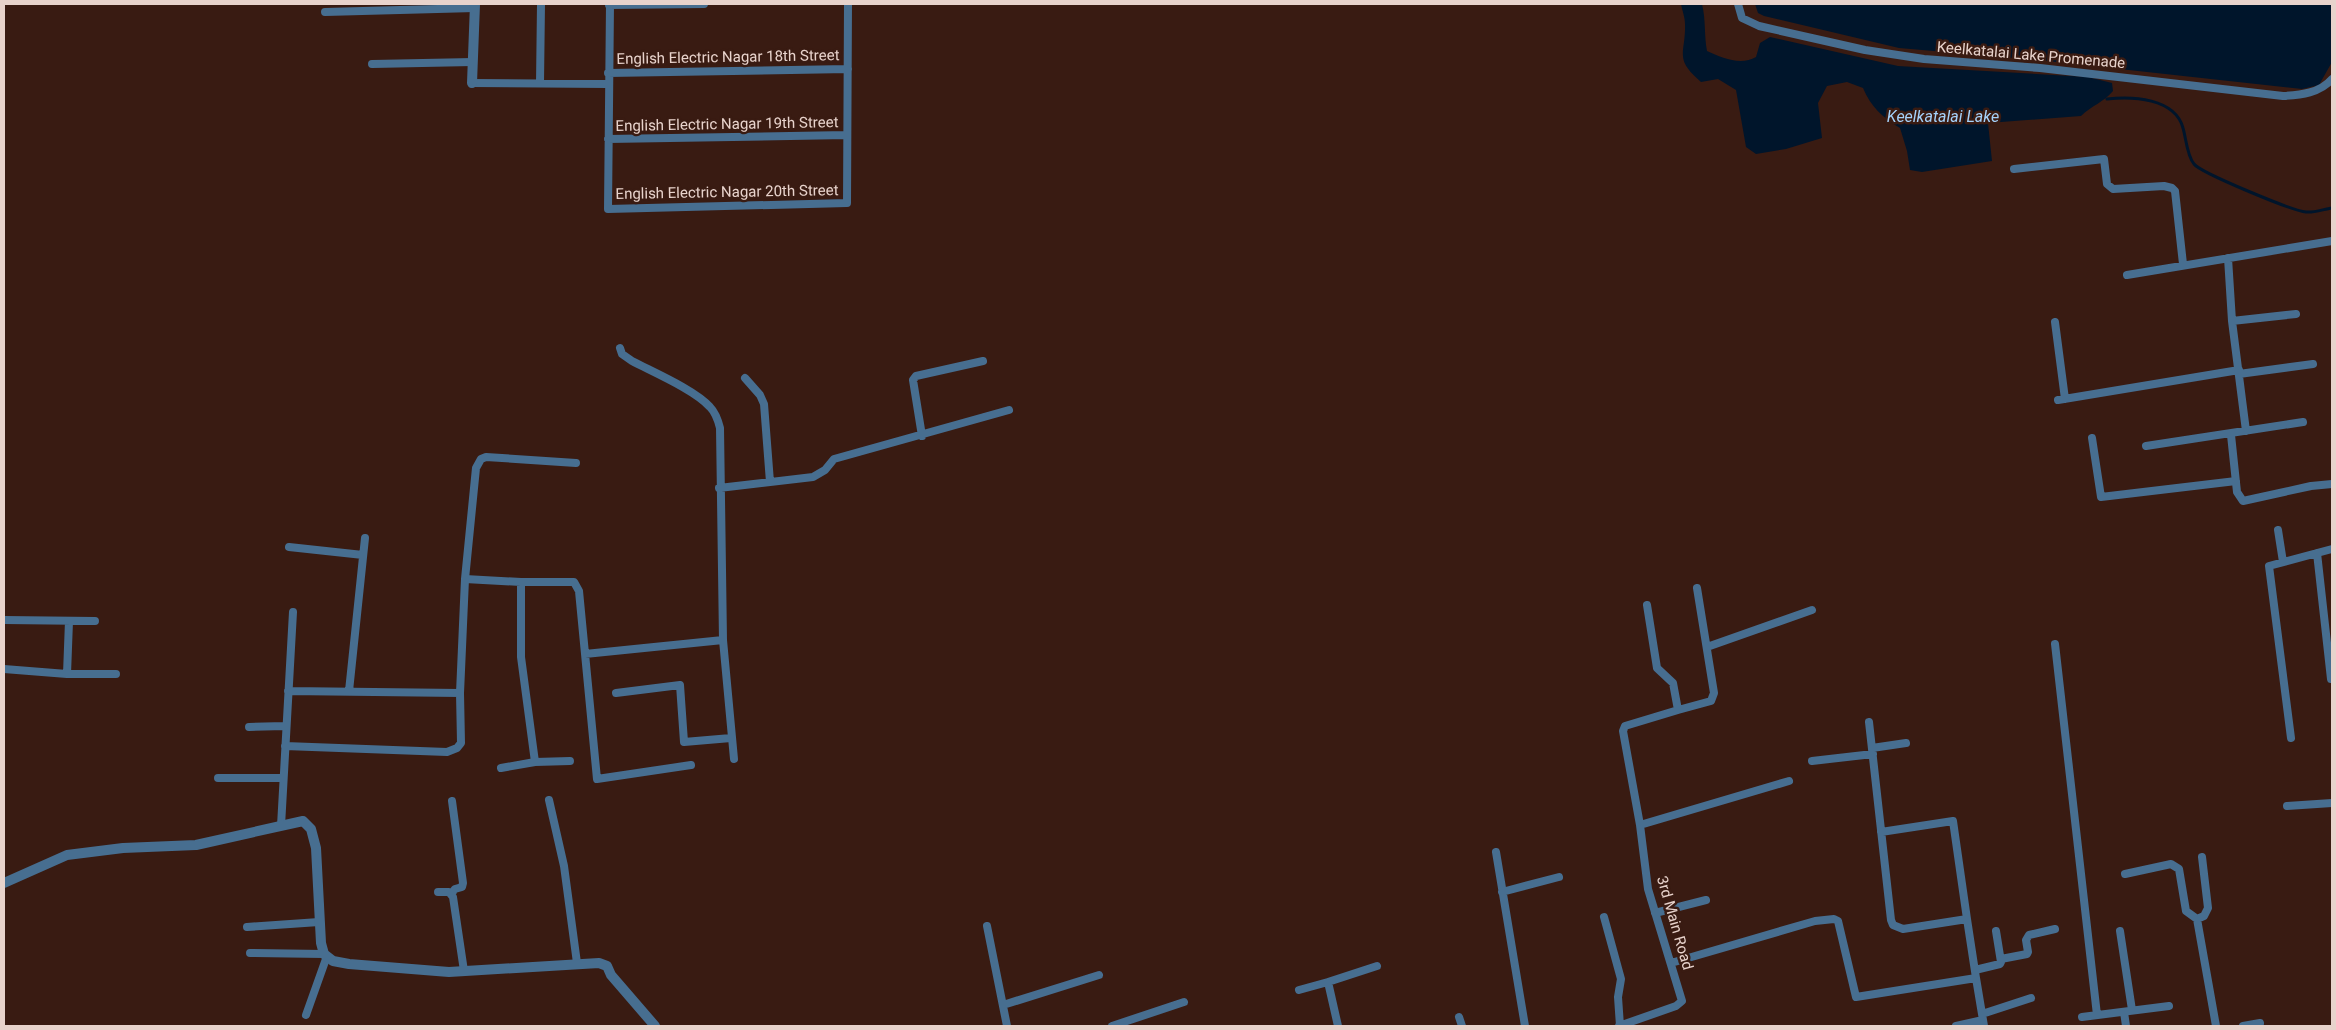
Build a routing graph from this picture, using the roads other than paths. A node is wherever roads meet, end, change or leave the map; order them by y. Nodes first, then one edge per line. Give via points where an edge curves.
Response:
1 (541, 4) edge
2 (610, 4) edge
3 (704, 4) edge
4 (848, 4) edge
5 (1738, 4) edge
6 (475, 6) edge
7 (325, 12) dead end
8 (473, 62) junction
9 (372, 64) dead end
10 (848, 70) junction
11 (608, 73) junction
12 (2332, 79) edge
13 (472, 83) joint
14 (540, 83) junction
15 (608, 84) junction
16 (847, 135) junction
17 (608, 139) junction
18 (2014, 169) dead end
19 (2332, 241) edge
20 (2228, 258) junction
21 (2183, 264) junction
22 (2127, 275) dead end
23 (2296, 314) dead end
24 (2232, 321) junction
25 (2054, 322) dead end
26 (620, 348) dead end
27 (983, 361) dead end
28 (2313, 364) dead end
29 (2239, 372) junction
30 (745, 378) dead end
31 (1008, 410) dead end
32 (2303, 422) dead end
33 (2246, 431) junction
34 (2231, 435) junction
35 (922, 436) junction
36 (2092, 438) dead end
37 (2146, 446) dead end
38 (576, 463) dead end
39 (2236, 481) junction
40 (770, 482) junction
41 (2332, 484) edge
42 (720, 488) junction
43 (2278, 530) dead end
44 (365, 538) dead end
45 (289, 546) dead end
46 (2332, 549) edge
47 (2317, 554) junction
48 (363, 555) junction
49 (2283, 562) junction
50 (465, 579) junction
51 (521, 582) junction
52 (1697, 588) dead end
53 (1647, 605) dead end
54 (1812, 610) dead end
55 (293, 612) dead end
56 (4, 620) edge
57 (70, 621) junction
58 (95, 621) dead end
59 (723, 640) junction
60 (2054, 644) dead end
61 (1707, 648) junction
62 (585, 654) junction
63 (4, 669) edge
64 (67, 674) junction
65 (116, 674) dead end
66 (2331, 679) edge
67 (288, 691) junction
68 (349, 691) junction
69 (460, 693) junction
70 (616, 693) dead end
71 (1678, 710) junction
72 (1869, 722) dead end
73 (249, 726) dead end
74 (285, 726) junction
75 (731, 738) junction
76 (2291, 738) dead end
77 (1906, 743) dead end
78 (285, 746) junction
79 (1872, 751) junction
80 (734, 759) dead end
81 (570, 761) dead end
82 (1812, 761) dead end
83 (535, 762) junction
84 (691, 765) dead end
85 (501, 768) dead end
86 (218, 778) dead end
87 (284, 778) junction
88 (1790, 781) dead end
89 (549, 800) dead end
90 (452, 801) dead end
91 (2332, 803) edge
92 (2287, 806) dead end
93 (281, 826) junction
94 (1640, 826) junction
95 (1881, 832) junction
96 (1496, 852) dead end
97 (2202, 857) dead end
98 (2125, 874) dead end
99 (1559, 877) dead end
100 (4, 884) edge
101 (438, 892) dead end
102 (1502, 892) junction
103 (451, 894) junction
104 (1706, 900) dead end
105 (1655, 913) junction
106 (1604, 917) dead end
107 (1967, 919) junction
108 (2197, 919) junction
109 (318, 922) junction
110 (987, 926) dead end
111 (247, 927) dead end
112 (2055, 929) dead end
113 (2120, 930) dead end
114 (1996, 931) dead end
115 (250, 953) dead end
116 (325, 955) junction
117 (2001, 959) junction
118 (577, 963) junction
119 (1671, 963) junction
120 (1377, 966) dead end
121 (464, 971) junction
122 (1099, 974) dead end
123 (1975, 974) junction
124 (1328, 982) junction
125 (1299, 990) dead end
126 (2032, 998) dead end
127 (1184, 1002) dead end
128 (1003, 1005) junction
129 (2169, 1006) dead end
130 (2128, 1011) junction
131 (306, 1015) dead end
132 (2097, 1015) junction
133 (1459, 1017) dead end
134 (2082, 1017) dead end
135 (1983, 1020) edge
136 (2260, 1022) dead end
137 (656, 1026) edge
138 (1007, 1026) edge
139 (1112, 1026) edge
140 (1338, 1026) edge
141 (1462, 1026) edge
142 (1524, 1026) edge
143 (1621, 1026) edge
144 (1956, 1026) edge
145 (2126, 1026) edge
146 (2216, 1026) edge
147 (2243, 1026) edge

1 - 14 street
2 - 3 street
2 - 11 street
4 - 10 street
5 - 12 street, Keelkatalai Lake Promenade via 1742,18 1753,24 1865,50 1924,59 2040,68 2283,96 2323,88
6 - 7 street
6 - 8 street
8 - 9 street
8 - 13 street
10 - 11 street, English Electric Nagar 18th Street
10 - 16 street
11 - 15 street
13 - 14 street
14 - 15 street
15 - 17 street
16 - 17 street, English Electric Nagar 19th Street
16 - 17 street, English Electric Nagar 20th Street via 847,203 608,209
18 - 21 street via 2104,159 2106,184 2113,189 2172,188 2175,191
19 - 20 street
20 - 21 street
20 - 24 street
21 - 22 street
23 - 24 street
24 - 29 street
25 - 29 street via 2061,399
26 - 42 street via 622,354 632,361 710,406 720,428
27 - 35 street via 916,376 913,380
28 - 29 street
29 - 33 street
30 - 40 street via 764,404
31 - 35 street
32 - 33 street
33 - 34 street
34 - 37 street
34 - 39 street
35 - 40 street via 834,459 819,475
36 - 39 street via 2101,497
38 - 50 street via 481,459 476,468
39 - 41 street via 2238,496 2243,501
40 - 42 street
42 - 59 street
43 - 49 street
44 - 48 street
45 - 48 street
46 - 47 street
47 - 49 street
47 - 66 street
48 - 68 street
49 - 76 street via 2270,566
50 - 51 street
50 - 69 street
51 - 62 street via 574,582 579,592
51 - 83 street via 521,657
52 - 61 street
53 - 71 street via 1657,668 1673,683
54 - 61 street
55 - 67 street
56 - 57 street
57 - 58 street
57 - 64 street
59 - 62 street
59 - 75 street
60 - 132 street
61 - 71 street via 1713,698
62 - 84 street via 597,778
63 - 64 street
64 - 65 street
67 - 68 street
67 - 74 street
68 - 69 street
69 - 78 street via 461,743 447,752
70 - 75 street via 680,685 684,742
71 - 94 street, 3rd Main Road via 1625,726 1622,731
72 - 79 street
73 - 74 street
74 - 78 street
75 - 80 street
77 - 79 street
78 - 87 street
79 - 82 street
79 - 95 street
81 - 83 street
83 - 85 street
86 - 87 street
87 - 93 street
88 - 94 street
89 - 118 street via 564,866
90 - 103 street via 463,883
91 - 92 street
93 - 100 street via 196,845 123,848 67,855
93 - 109 street via 303,821 311,830 316,848
94 - 105 street, 3rd Main Road via 1648,889
95 - 107 street via 1893,925 1903,928
95 - 107 street via 1953,821
96 - 102 street
97 - 108 street via 2208,908 2204,916
98 - 108 street via 2176,865 2186,911
99 - 102 street
101 - 103 street
102 - 142 street
103 - 121 street
104 - 105 street
105 - 119 street, 3rd Main Road
106 - 143 street via 1620,979
107 - 123 street
108 - 146 street
109 - 111 street
109 - 116 street
110 - 128 street
112 - 117 street via 2029,934 2026,954
113 - 130 street
114 - 117 street
115 - 116 street
116 - 121 street via 333,961 349,964
116 - 131 street
117 - 123 street via 2000,964
118 - 121 street
118 - 137 street via 607,966 611,975
119 - 123 street via 1815,921 1834,919 1838,921 1856,997
119 - 143 street, 3rd Main Road via 1682,1001
120 - 124 street
122 - 128 street
123 - 135 street
124 - 125 street
124 - 140 street
126 - 135 street
127 - 139 street
128 - 138 street
129 - 130 street
130 - 132 street
130 - 145 street
132 - 134 street
133 - 141 street
135 - 144 street
136 - 147 street

